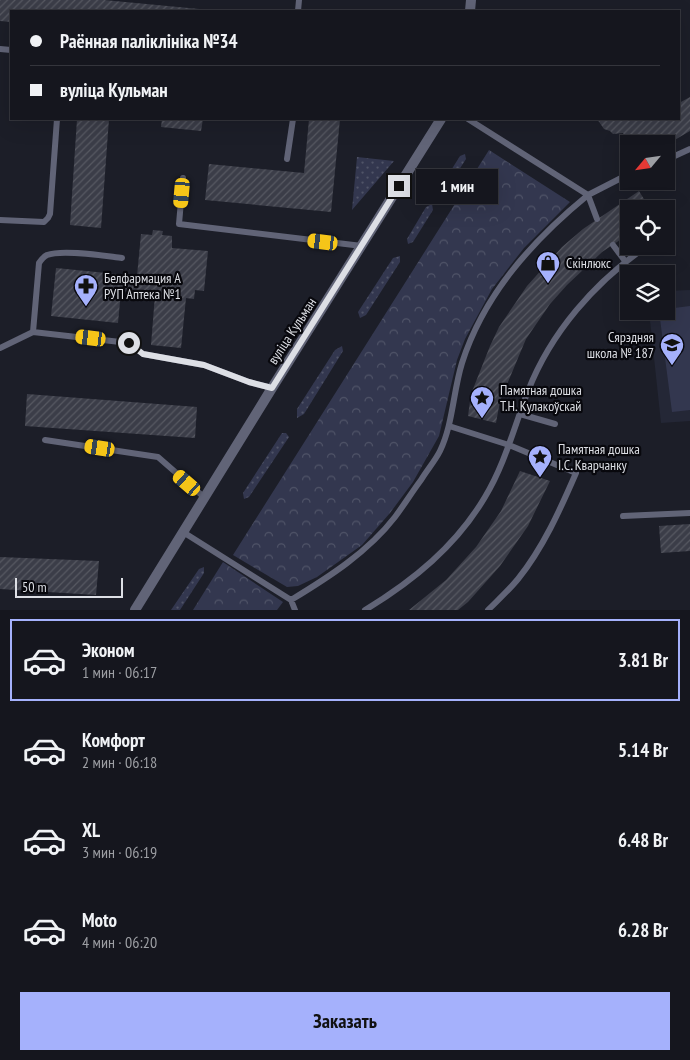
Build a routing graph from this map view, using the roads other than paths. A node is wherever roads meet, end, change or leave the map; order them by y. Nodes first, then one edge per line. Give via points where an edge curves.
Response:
1 (58, 120) edge
2 (293, 120) edge
3 (441, 120) edge
4 (470, 120) edge
5 (690, 149) edge
6 (675, 156) edge
7 (288, 159) dead end
8 (183, 178) dead end
9 (620, 179) edge
10 (588, 195) junction
11 (597, 219) dead end
12 (0, 220) edge
13 (613, 245) dead end
14 (362, 246) junction
15 (635, 255) edge
16 (122, 258) dead end
17 (625, 262) junction
18 (33, 332) junction
19 (0, 348) edge
20 (272, 388) junction
21 (520, 414) junction
22 (555, 424) dead end
23 (449, 426) junction
24 (45, 440) dead end
25 (509, 445) junction
26 (205, 498) junction
27 (690, 513) edge
28 (623, 516) dead end
29 (184, 532) junction
30 (291, 600) junction
31 (135, 610) edge
32 (294, 610) edge
33 (365, 610) edge
34 (488, 610) edge

1 - 12 lane via 48,218 44,222
2 - 7 lane
3 - 14 street, вуліца Кульман
4 - 10 lane
5 - 6 lane
8 - 14 lane via 179,224
9 - 10 lane
10 - 11 lane
10 - 23 lane via 529,250 481,318 467,348
13 - 17 lane
14 - 20 street, вуліца Кульман
15 - 17 lane
16 - 18 lane via 78,253 48,254 42,258
17 - 21 lane via 599,286 558,334 538,368
18 - 19 lane
18 - 20 lane via 129,343 143,354 204,365
20 - 26 street, вуліца Кульман
21 - 22 lane
21 - 25 lane
23 - 25 lane
23 - 30 lane via 440,451 394,518 344,565
24 - 26 lane via 158,457
25 - 33 lane via 498,474 458,535 432,563
25 - 34 lane via 576,474 546,537 518,578
26 - 29 street, вуліца Кульман
27 - 28 lane
29 - 30 lane
29 - 31 street, вуліца Кульман
30 - 32 lane

